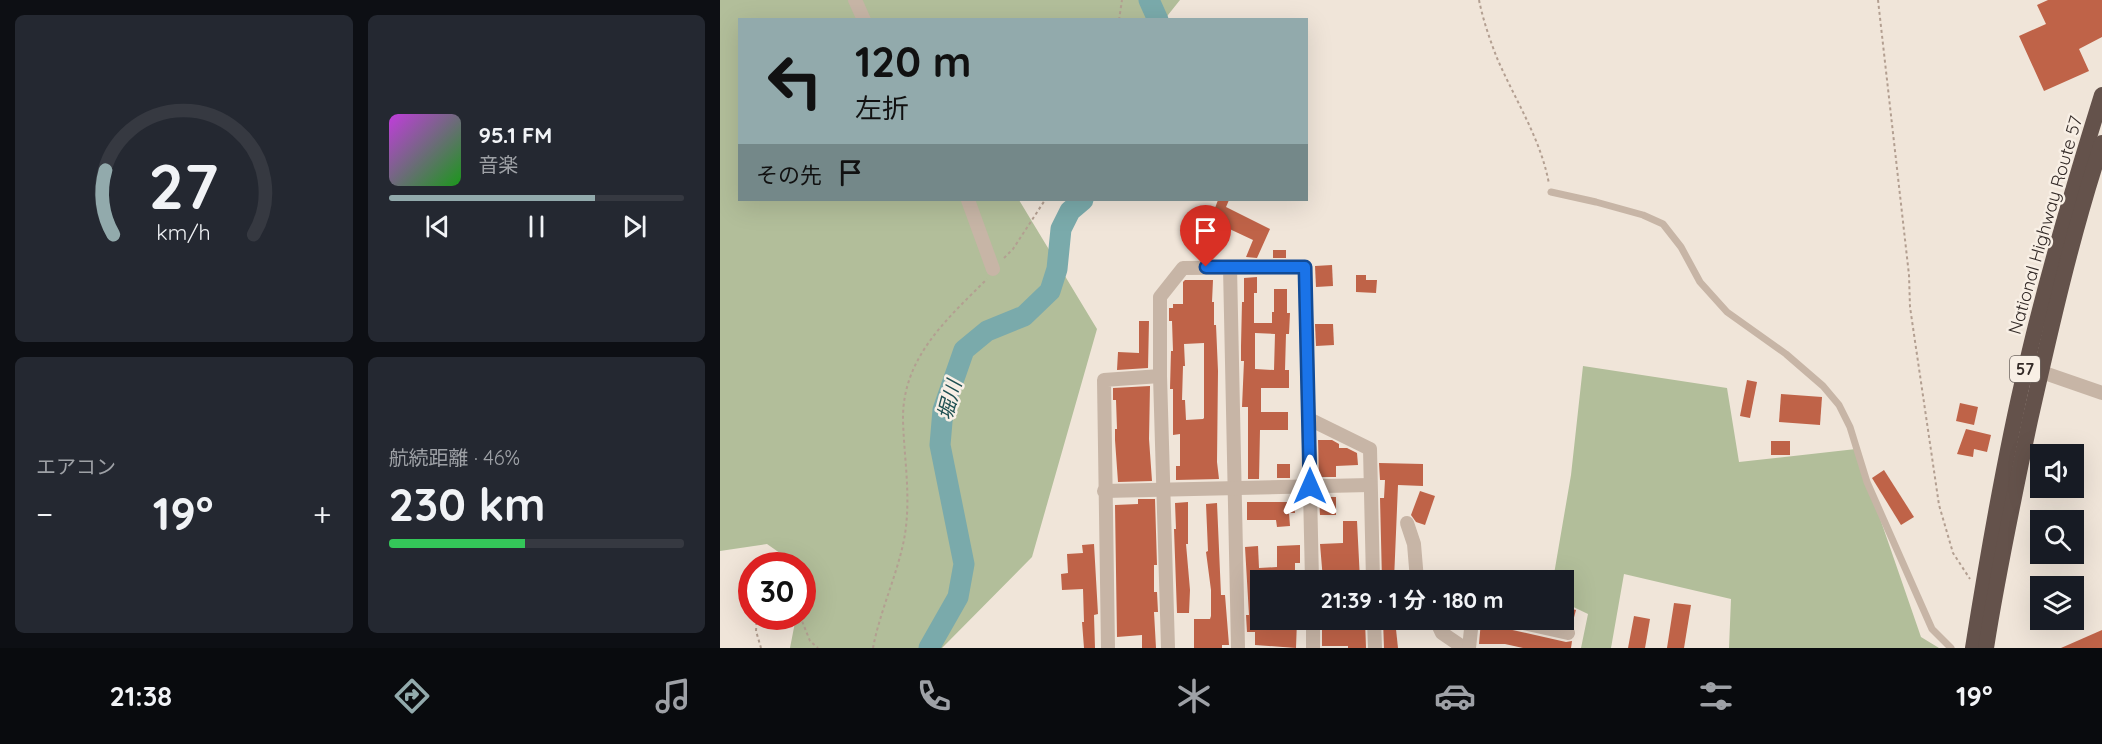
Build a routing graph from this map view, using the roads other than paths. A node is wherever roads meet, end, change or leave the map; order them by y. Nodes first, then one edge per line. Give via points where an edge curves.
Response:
1 (855, 0) edge
2 (863, 18) edge
3 (2102, 95) edge
4 (2102, 143) edge
5 (1551, 192) road end
6 (968, 201) edge
7 (1230, 267) junction
8 (993, 269) road end
9 (2033, 369) junction
10 (1160, 376) junction
11 (2102, 393) edge
12 (1309, 420) junction
13 (1370, 485) junction
14 (1310, 486) junction
15 (1235, 487) junction
16 (1163, 490) junction
17 (1104, 491) junction
18 (1407, 523) dead end
19 (1312, 570) edge
20 (1373, 570) edge
21 (1416, 570) edge
22 (1313, 630) edge
23 (1374, 630) edge
24 (1441, 630) edge
25 (1471, 630) edge
26 (1555, 630) edge
27 (1568, 633) dead end
28 (1108, 648) edge
29 (1168, 648) edge
30 (1238, 648) edge
31 (1313, 648) edge
32 (1375, 648) edge
33 (1464, 648) edge
34 (1469, 648) edge
35 (1950, 648) edge
36 (1973, 648) edge
37 (1986, 648) edge

1 - 2 street
3 - 9 highway, National Highway Route 57 / 57 via 2062,230
4 - 9 highway, National Highway Route 57 / 57
5 - 35 lane via 1643,215 1663,224 1700,282 1727,312 1823,386 1843,412 1867,482 1932,629
6 - 8 street
7 - 10 street via 1183,268 1160,297
7 - 12 street via 1305,267
7 - 15 street
9 - 11 street
9 - 36 highway, National Highway Route 57 / 57 via 1981,596
9 - 37 highway, National Highway Route 57 / 57
10 - 16 street
10 - 17 street via 1104,380
12 - 13 street via 1370,449
12 - 14 street
13 - 14 street
13 - 20 street
14 - 15 street
14 - 19 street
15 - 16 street
15 - 30 street
16 - 17 street
16 - 29 street
17 - 28 street
18 - 21 street
22 - 31 street
23 - 32 street
24 - 33 street
25 - 34 street
26 - 27 street

